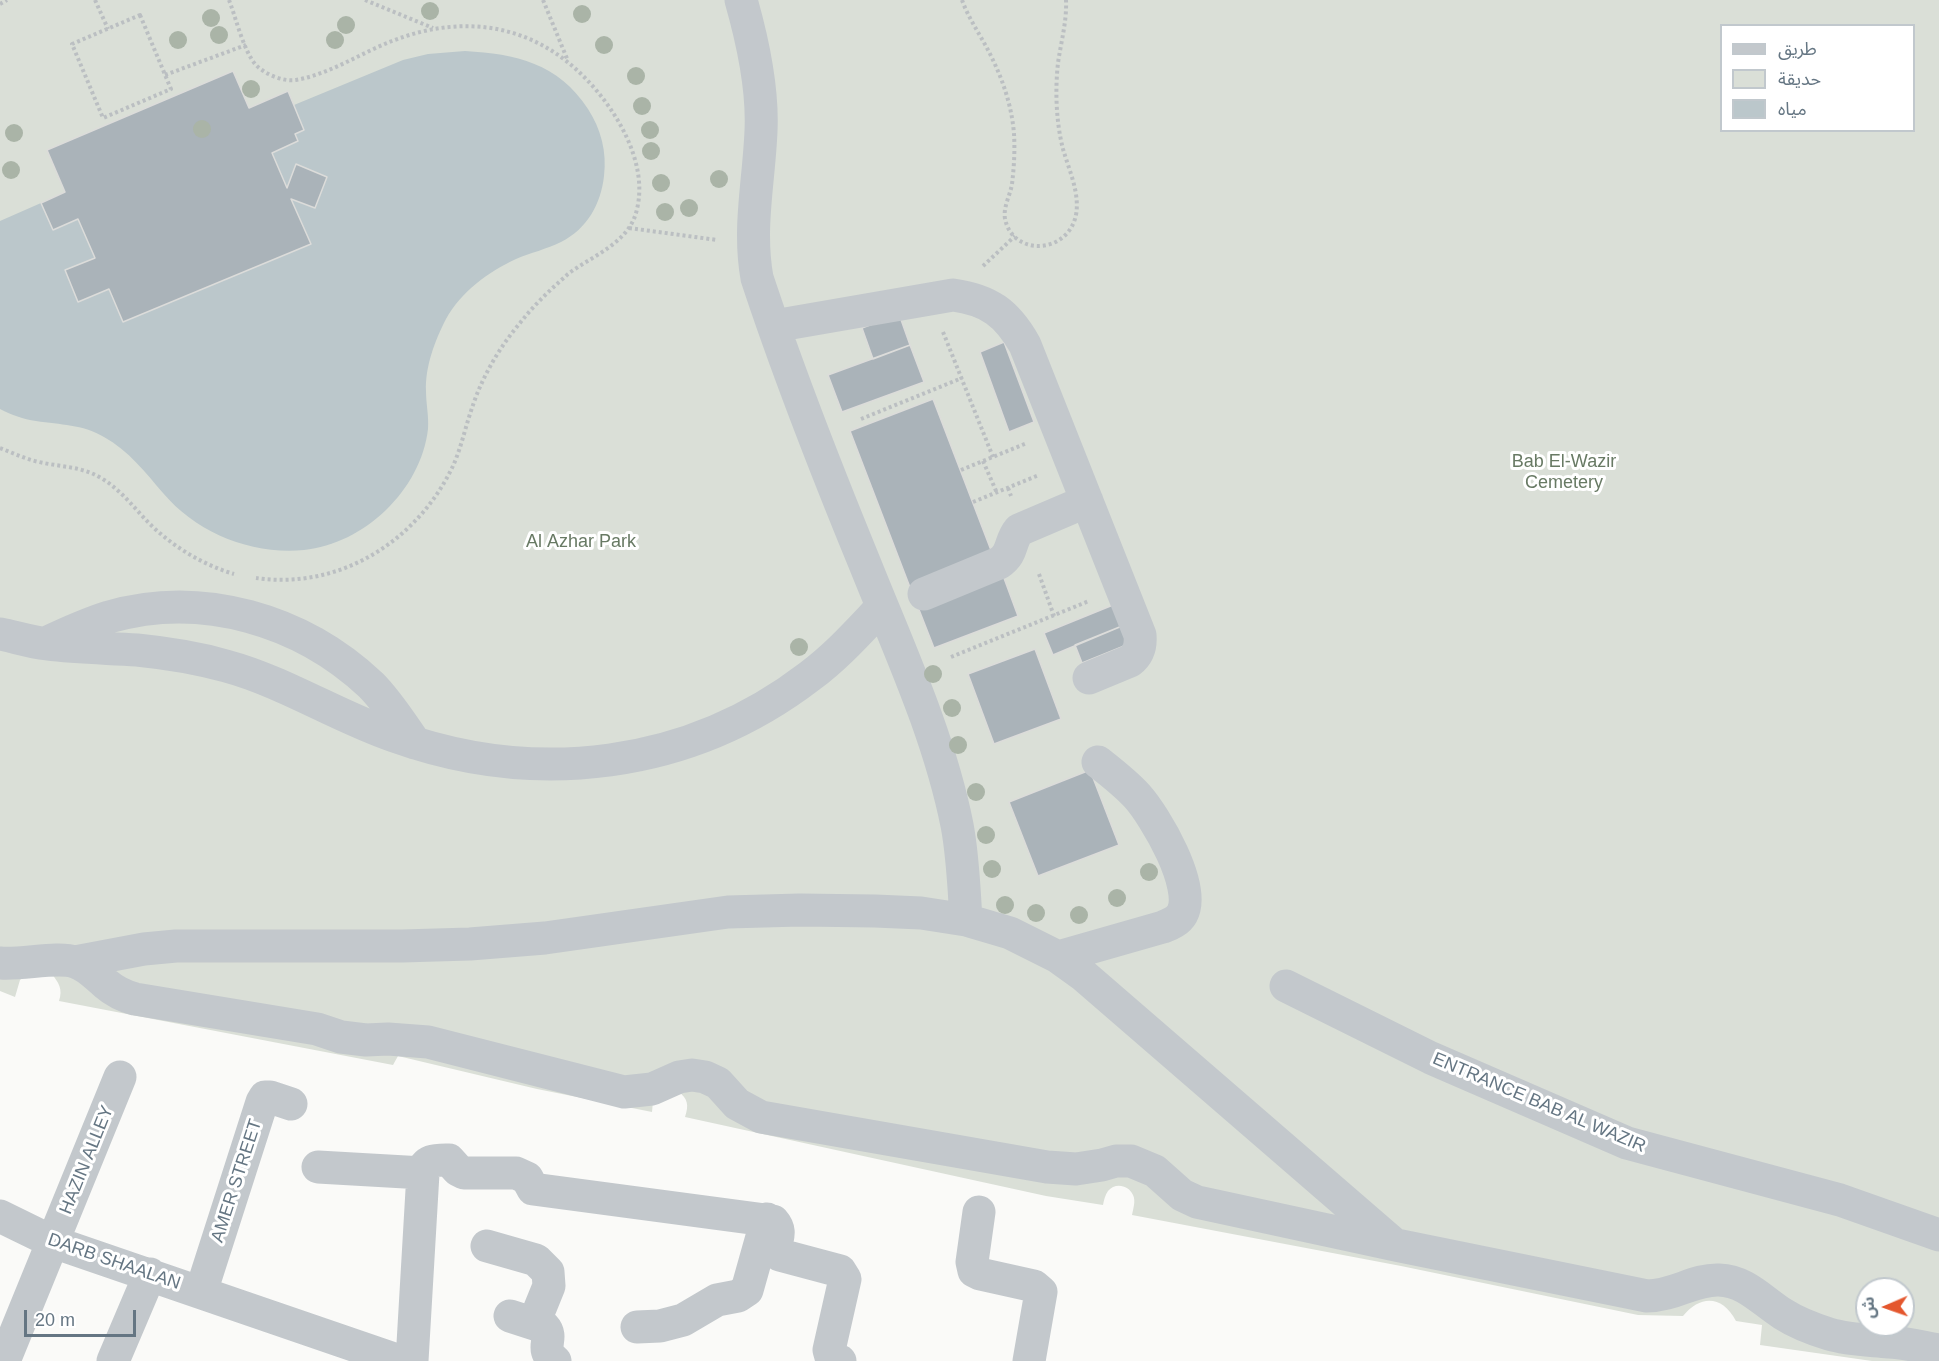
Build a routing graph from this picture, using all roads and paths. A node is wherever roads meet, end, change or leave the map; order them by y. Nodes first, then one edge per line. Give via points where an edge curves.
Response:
1 (8, 0) edge
2 (95, 0) edge
3 (229, 0) edge
4 (365, 0) edge
5 (543, 0) edge
6 (741, 0) edge
7 (962, 0) edge
8 (1066, 0) edge
9 (0, 4) edge
10 (434, 28) junction
11 (108, 29) junction
12 (246, 45) junction
13 (568, 61) junction
14 (165, 75) junction
15 (629, 228) junction
16 (753, 244) junction
17 (930, 298) junction
18 (774, 326) junction
19 (962, 378) junction
20 (861, 419) dead end
21 (1059, 430) junction
22 (0, 448) edge
23 (993, 457) junction
24 (983, 461) junction
25 (1071, 462) junction
26 (961, 470) dead end
27 (997, 493) junction
28 (1087, 501) junction
29 (973, 502) dead end
30 (244, 576) dead end
31 (255, 578) dead end
32 (1122, 588) junction
33 (924, 594) dead end
34 (882, 607) junction
35 (0, 634) edge
36 (45, 644) junction
37 (951, 657) dead end
38 (1089, 678) dead end
39 (415, 743) junction
40 (1098, 762) dead end
41 (966, 920) junction
42 (1058, 957) junction
43 (75, 962) junction
44 (0, 963) edge
45 (1286, 986) dead end
46 (120, 1077) dead end
47 (291, 1104) dead end
48 (318, 1167) dead end
49 (423, 1173) junction
50 (979, 1212) dead end
51 (0, 1216) edge
52 (767, 1220) junction
53 (1939, 1235) edge
54 (53, 1242) junction
55 (1396, 1245) junction
56 (487, 1246) dead end
57 (150, 1274) junction
58 (201, 1292) junction
59 (637, 1327) dead end
60 (1939, 1350) edge
61 (10, 1359) edge
62 (113, 1361) edge
63 (400, 1361) edge
64 (412, 1361) edge
65 (555, 1361) edge
66 (840, 1361) edge
67 (1029, 1361) edge

1 - 9 path
2 - 11 path
3 - 12 path
4 - 10 path
5 - 13 path
6 - 16 street via 758,81 762,128
7 - 8 path via 991,55 1010,109 1014,160 1005,219 1019,240 1043,247 1066,236 1076,213 1057,93
10 - 12 path via 293,81 272,76 256,64
10 - 13 path via 484,26 509,31 544,45
11 - 14 path via 140,15
11 - 14 path via 72,44 103,118 171,89
12 - 14 path
13 - 15 path via 616,114 628,140 640,182 637,213
15 - 16 path
15 - 31 path via 618,242 569,274 539,301 503,344 472,406 453,466 430,505 410,527 387,546 334,573 275,581
16 - 18 street via 758,278
17 - 18 street
17 - 19 path
17 - 21 street via 972,298 1004,315 1024,345
18 - 34 street via 808,424
19 - 20 path
19 - 23 path
21 - 23 path
21 - 25 street
22 - 30 path via 100,477 176,546 216,567
23 - 24 path
24 - 26 path
24 - 27 path
25 - 27 path
25 - 28 street
27 - 29 path
28 - 32 street
28 - 33 street via 1019,530 1008,555 999,563
32 - 37 path
32 - 38 street via 1140,635 1139,651 1130,661
34 - 39 street via 811,676 770,704 735,724 660,752 621,760 533,764 490,760
34 - 41 street via 931,729 947,782 958,827
35 - 36 street
36 - 39 street via 137,650 227,666
36 - 39 street via 99,620 145,609 205,608 245,615 284,628 345,663 372,687
40 - 42 street via 1138,797 1153,818 1175,862 1185,904 1174,922 1163,927
41 - 42 street via 1010,933
41 - 43 street via 875,911 728,912 545,938 470,944 176,946
42 - 55 street via 1103,991
43 - 44 street via 62,959
43 - 55 street via 114,991 135,999 317,1029 341,1037 428,1042 624,1092 652,1089 692,1075 718,1083 737,1104 760,1117 1047,1167 1076,1169 1131,1161 1144,1164 1182,1195 1197,1202
45 - 53 street, ENTRANCE BAB AL WAZIR via 1431,1058 1627,1143 1840,1200
46 - 54 street, HAZIN ALLEY
47 - 58 street, AMER STREET via 270,1097 262,1102
48 - 49 street
49 - 52 street via 429,1162 449,1161 464,1173 516,1173 527,1178 533,1189
49 - 64 street
50 - 67 street via 974,1271 1034,1286 1041,1292
51 - 54 street, DARB SHAALAN
52 - 59 street via 747,1290 717,1300 683,1320
52 - 66 street via 777,1227 776,1246 780,1255 840,1271 845,1282 829,1350 831,1357
54 - 57 street, DARB SHAALAN
54 - 61 street, HAZIN ALLEY
55 - 60 street via 1647,1296 1672,1293 1701,1282 1735,1283 1785,1315 1832,1335
56 - 65 street via 536,1260 548,1272 549,1286 522,1320 548,1331 546,1349
57 - 58 street, DARB SHAALAN
57 - 62 street
58 - 63 street, DARB SHAALAN

